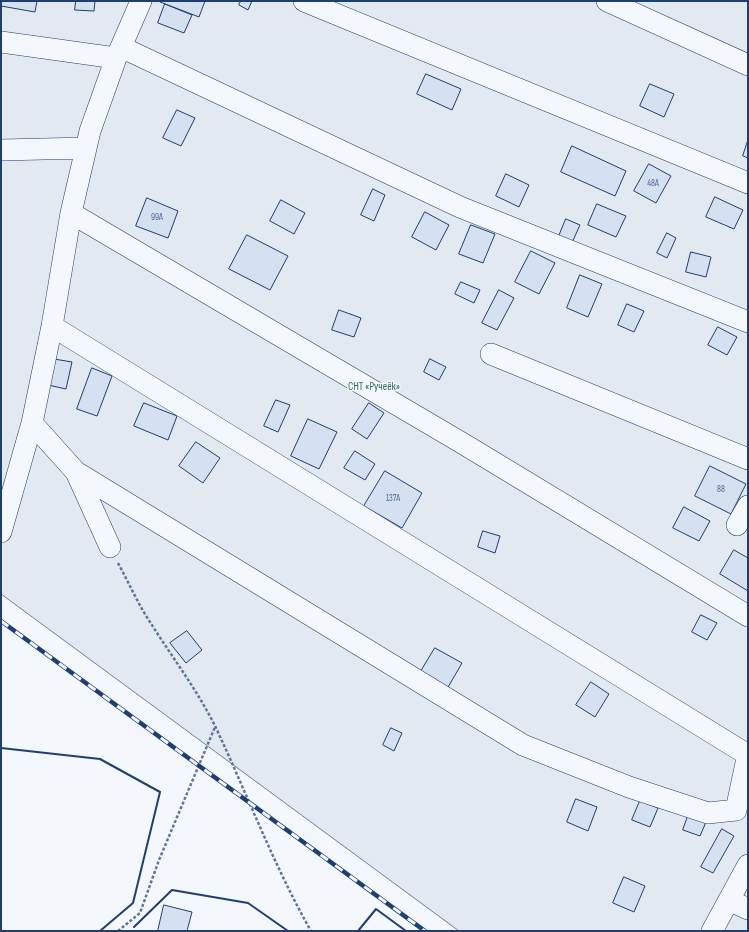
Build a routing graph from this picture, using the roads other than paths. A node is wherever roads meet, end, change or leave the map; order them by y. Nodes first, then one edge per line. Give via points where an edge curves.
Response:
1 (141, 1) edge
2 (304, 1) edge
3 (608, 1) edge
4 (1, 42) edge
5 (118, 52) junction
6 (748, 65) edge
7 (86, 148) junction
8 (1, 150) edge
9 (748, 183) edge
10 (71, 213) junction
11 (748, 322) edge
12 (52, 326) junction
13 (491, 354) dead end
14 (32, 423) junction
15 (748, 459) edge
16 (76, 472) junction
17 (748, 506) edge
18 (737, 525) dead end
19 (1, 532) edge
20 (110, 547) road end
21 (748, 616) edge
22 (748, 754) edge
23 (748, 865) edge
24 (729, 900) junction
25 (748, 909) edge
26 (712, 931) edge

1 - 5 street
2 - 9 street
3 - 6 street
4 - 5 street
5 - 7 street
5 - 11 street via 460,207
7 - 8 street
7 - 10 street
10 - 12 street
10 - 21 street via 462,443
12 - 14 street
12 - 22 street
13 - 15 street
14 - 16 street
14 - 19 street
16 - 20 street
16 - 22 street via 523,745 629,787 708,813 736,810
17 - 18 street
23 - 24 street
24 - 25 street
24 - 26 street

